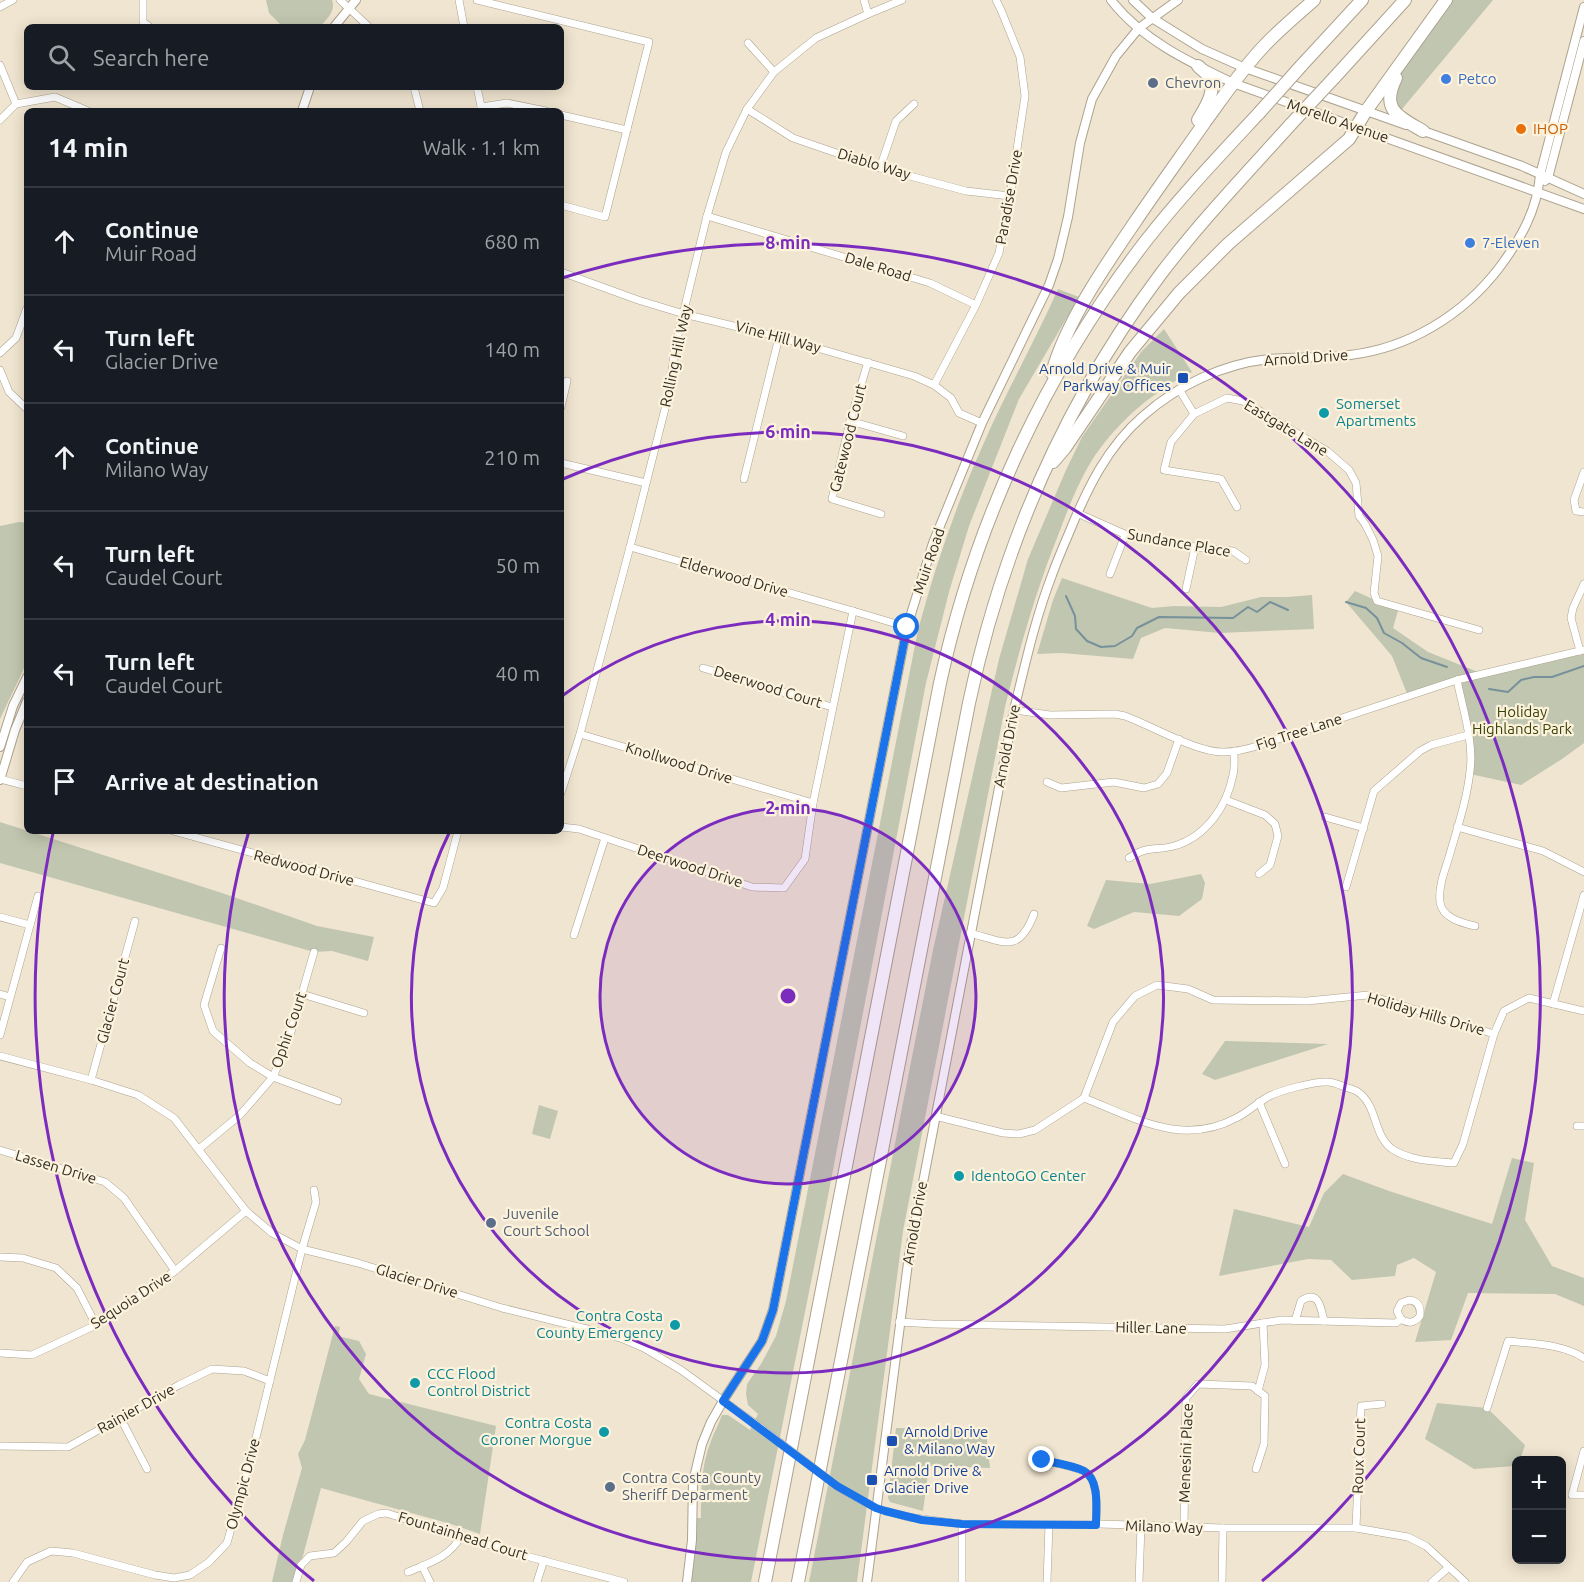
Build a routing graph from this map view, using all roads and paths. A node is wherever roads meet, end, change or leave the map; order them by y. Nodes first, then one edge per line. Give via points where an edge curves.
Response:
1 (13, 0) edge
2 (143, 0) edge
3 (340, 0) edge
4 (356, 0) edge
5 (459, 0) edge
6 (477, 0) edge
7 (864, 0) edge
8 (902, 0) edge
9 (996, 0) edge
10 (1111, 0) edge
11 (1133, 0) edge
12 (1178, 0) edge
13 (1314, 0) edge
14 (1362, 0) edge
15 (1405, 0) edge
16 (1446, 0) edge
17 (0, 7) edge
18 (1584, 7) edge
19 (349, 9) junction
20 (868, 14) junction
21 (1152, 18) junction
22 (146, 24) edge
23 (336, 24) edge
24 (366, 24) edge
25 (464, 24) edge
26 (1139, 28) junction
27 (1584, 41) edge
28 (748, 43) dead end
29 (1403, 61) junction
30 (0, 65) edge
31 (1198, 66) junction
32 (1245, 68) junction
33 (774, 72) junction
34 (1233, 83) junction
35 (309, 90) edge
36 (415, 90) edge
37 (478, 90) edge
38 (16, 104) junction
39 (914, 105) dead end
40 (81, 108) edge
41 (303, 108) edge
42 (419, 108) edge
43 (482, 108) edge
44 (486, 108) edge
45 (533, 108) edge
46 (747, 109) junction
47 (1366, 111) junction
48 (564, 116) edge
49 (0, 120) edge
50 (1356, 127) junction
51 (627, 130) junction
52 (1423, 131) junction
53 (1190, 143) junction
54 (880, 168) junction
55 (1544, 176) junction
56 (1539, 192) junction
57 (1584, 194) edge
58 (1010, 196) junction
59 (564, 207) edge
60 (1584, 209) edge
61 (708, 216) junction
62 (564, 273) edge
63 (976, 305) junction
64 (684, 314) junction
65 (24, 316) edge
66 (779, 337) junction
67 (0, 353) edge
68 (868, 362) junction
69 (0, 370) edge
70 (567, 381) dead end
71 (934, 385) junction
72 (1179, 389) junction
73 (564, 394) edge
74 (1046, 394) junction
75 (24, 406) edge
76 (1194, 414) junction
77 (850, 422) junction
78 (982, 423) junction
79 (903, 436) dead end
80 (564, 464) edge
81 (1584, 472) edge
82 (1042, 474) junction
83 (744, 478) dead end
84 (645, 483) junction
85 (1237, 507) dead end
86 (1584, 512) edge
87 (1077, 513) junction
88 (881, 514) dead end
89 (1125, 535) junction
90 (630, 547) junction
91 (1195, 547) junction
92 (1246, 560) dead end
93 (1110, 574) dead end
94 (1584, 584) edge
95 (1186, 589) dead end
96 (853, 610) junction
97 (907, 627) junction
98 (1479, 630) dead end
99 (1582, 651) edge
100 (703, 668) dead end
101 (1458, 681) junction
102 (24, 683) edge
103 (832, 707) junction
104 (24, 708) edge
105 (1014, 710) junction
106 (580, 734) junction
107 (1468, 735) junction
108 (1179, 739) junction
109 (0, 747) edge
110 (1234, 751) junction
111 (0, 779) edge
112 (1047, 782) dead end
113 (564, 784) edge
114 (24, 785) edge
115 (1226, 800) junction
116 (813, 803) junction
117 (1325, 818) dead end
118 (564, 827) edge
119 (1457, 827) junction
120 (1364, 828) junction
121 (194, 834) edge
122 (457, 834) edge
123 (605, 838) junction
124 (1129, 858) dead end
125 (1584, 872) edge
126 (1258, 874) dead end
127 (1346, 886) dead end
128 (1584, 895) edge
129 (38, 896) dead end
130 (1034, 914) dead end
131 (0, 917) edge
132 (135, 921) dead end
133 (30, 925) junction
134 (1475, 926) dead end
135 (970, 933) junction
136 (574, 935) dead end
137 (221, 948) dead end
138 (315, 952) dead end
139 (0, 994) edge
140 (302, 994) junction
141 (10, 997) junction
142 (1553, 1004) junction
143 (1584, 1011) edge
144 (364, 1013) dead end
145 (1494, 1034) junction
146 (0, 1035) edge
147 (0, 1056) edge
148 (273, 1077) junction
149 (91, 1080) junction
150 (1084, 1098) junction
151 (338, 1101) dead end
152 (1259, 1102) junction
153 (935, 1116) junction
154 (199, 1149) junction
155 (0, 1150) edge
156 (1285, 1164) dead end
157 (314, 1190) dead end
158 (246, 1211) junction
159 (302, 1249) junction
160 (0, 1257) edge
161 (175, 1271) junction
162 (1401, 1319) dead end
163 (1295, 1321) junction
164 (1324, 1321) junction
165 (899, 1322) junction
166 (1263, 1323) junction
167 (96, 1325) junction
168 (0, 1353) edge
169 (1584, 1358) edge
170 (270, 1381) junction
171 (1258, 1391) junction
172 (723, 1401) junction
173 (1382, 1404) dead end
174 (1487, 1408) dead end
175 (121, 1419) junction
176 (0, 1446) edge
177 (1584, 1451) edge
178 (1042, 1460) dead end
179 (147, 1469) dead end
180 (1256, 1469) dead end
181 (852, 1495) joint
182 (1584, 1495) edge
183 (876, 1508) junction
184 (962, 1524) junction
185 (1049, 1525) junction
186 (1096, 1525) junction
187 (1141, 1526) junction
188 (1184, 1527) junction
189 (1222, 1528) junction
190 (1356, 1528) junction
191 (461, 1536) junction
192 (544, 1560) junction
193 (422, 1566) junction
194 (1448, 1568) junction
195 (408, 1572) dead end
196 (191, 1579) edge
197 (13, 1582) edge
198 (296, 1582) edge
199 (430, 1582) edge
200 (537, 1582) edge
201 (624, 1582) edge
202 (687, 1582) edge
203 (765, 1582) edge
204 (798, 1582) edge
205 (867, 1582) edge
206 (962, 1582) edge
207 (1047, 1582) edge
208 (1139, 1582) edge
209 (1222, 1582) edge
210 (1432, 1582) edge
211 (1466, 1582) edge

1 - 17 street
2 - 22 street
3 - 19 street
4 - 19 street
5 - 25 street
6 - 51 street via 649,42
7 - 20 street
8 - 20 street, Rolling Hill Way
9 - 58 street, Paradise Drive via 1020,57 1025,96
10 - 26 street, Morello Avenue
11 - 21 street, Morello Avenue
12 - 21 street, Muir Road
13 - 32 highway
14 - 74 highway, bridge via 1185,194 1134,256
15 - 82 highway, bridge via 1205,220 1149,290 1094,374
16 - 29 highway
18 - 55 street, Arnold Drive
19 - 23 street
19 - 24 street
20 - 33 street, Rolling Hill Way via 816,38
21 - 26 street, Muir Road
21 - 32 street, Morello Avenue via 1202,49
26 - 31 street, Morello Avenue
26 - 78 street, Muir Road via 1116,56 1092,99 1058,259
27 - 55 street, Arnold Drive
28 - 33 street
29 - 47 highway
29 - 52 highway via 1392,87 1392,108
30 - 38 street
31 - 34 street, Morello Avenue
31 - 53 highway via 1209,76 1211,85 1208,104
32 - 34 highway
32 - 47 street, Morello Avenue
33 - 46 street, Rolling Hill Way
34 - 50 street, Morello Avenue
34 - 53 highway
35 - 41 street
36 - 42 street
37 - 43 street
38 - 40 street via 55,97
38 - 49 street
39 - 54 street via 896,122
44 - 45 street via 507,103
46 - 54 street, Diablo Way via 793,138
46 - 61 street, Rolling Hill Way via 726,152
47 - 50 highway
47 - 52 street, Morello Avenue
48 - 51 street
50 - 56 street, Morello Avenue
50 - 82 highway via 1349,139 1228,244 1179,293 1130,352 1065,448
51 - 59 street via 605,217
52 - 55 street, Morello Avenue
53 - 74 highway via 1081,307 1060,348
54 - 58 street, Diablo Way via 966,191
55 - 56 street, Arnold Drive
55 - 57 street, Morello Avenue
56 - 60 street, Morello Avenue
56 - 72 street, Arnold Drive via 1523,231 1493,276 1437,325 1385,348 1352,355 1257,361 1223,369
58 - 63 street, Paradise Drive via 999,253
61 - 63 street, Dale Road via 930,283
61 - 64 street, Rolling Hill Way
62 - 64 street, Vine Hill Way
63 - 71 street, Paradise Drive
64 - 66 street, Vine Hill Way
64 - 84 street, Rolling Hill Way via 669,393
65 - 67 street via 16,338
66 - 68 street, Vine Hill Way
66 - 83 street
68 - 71 street, Vine Hill Way
68 - 77 street, Gatewood Court
69 - 75 street via 9,392
70 - 73 street
71 - 78 street, Vine Hill Way via 951,398 959,413
72 - 76 street
72 - 87 street, Arnold Drive via 1123,435 1104,459
74 - 203 highway via 993,509 944,665
76 - 85 street, Eastgate Lane via 1172,442 1164,470 1221,479
76 - 98 street, Eastgate Lane via 1227,398 1243,402 1327,451 1349,470 1356,483 1359,516 1378,556 1374,593 1377,601
77 - 79 street
77 - 88 street, Gatewood Court via 832,499
78 - 97 street, Muir Road via 933,543
80 - 84 street
81 - 86 street via 1574,500 1576,511
82 - 204 highway via 1001,581 973,685
84 - 90 street, Rolling Hill Way
87 - 89 street, Sundance Place
87 - 105 street, Arnold Drive via 1041,607
89 - 91 street, Sundance Place
89 - 93 street
90 - 96 street, Elderwood Drive
90 - 106 street, Rolling Hill Way
91 - 92 street, Sundance Place via 1233,551
91 - 95 street
94 - 99 street via 1572,618
96 - 97 street, Elderwood Drive
96 - 103 street, Deerwood Drive
97 - 172 street, Muir Road via 773,1310 762,1341
99 - 101 street, Fig Tree Lane
100 - 103 street, Deerwood Court
101 - 107 street
101 - 110 street, Fig Tree Lane
102 - 109 street
103 - 116 street, Deerwood Drive
104 - 111 street
105 - 108 street, Fig Tree Lane via 1050,715 1115,714
105 - 135 street, Arnold Drive
106 - 113 street, Rolling Hill Way
106 - 116 street, Knollwood Drive
107 - 119 street via 1472,754 1470,774
107 - 120 street via 1420,750 1374,791
108 - 110 street, Fig Tree Lane via 1206,750
108 - 112 street via 1167,773 1158,784 1144,788 1114,782 1061,788
110 - 115 street via 1234,773
111 - 114 street
115 - 124 street via 1210,824 1196,835 1177,846 1145,850
115 - 126 street via 1265,815 1275,824 1278,836 1270,865
116 - 123 street, Deerwood Drive via 805,859 784,888 752,887
117 - 120 street
118 - 123 street, Deerwood Drive
119 - 125 street via 1543,851
119 - 134 street via 1440,887 1440,903 1447,915
120 - 127 street
121 - 122 street, Redwood Drive via 434,903 443,888
123 - 136 street
128 - 142 street
129 - 133 street
130 - 135 street via 1024,935 1011,942
131 - 133 street
132 - 149 street, Glacier Court
133 - 141 street
135 - 153 street, Arnold Drive
137 - 148 street via 204,1005 213,1031 250,1064
138 - 140 street, Ophir Court
139 - 141 street
140 - 144 street
140 - 148 street, Ophir Court
141 - 146 street
142 - 143 street
142 - 145 street via 1529,998 1504,1011
145 - 150 street, Holiday Hills Drive via 1368,995 1307,1001 1213,1000 1188,989 1157,985 1135,996 1113,1022
145 - 152 street, Holiday Hills Drive via 1454,1163 1425,1160 1393,1149 1381,1137 1372,1110 1357,1091 1329,1081 1278,1093
147 - 149 street, Glacier Drive
148 - 151 street
148 - 154 street, Ophir Court via 240,1115
149 - 154 street, Glacier Drive via 138,1095 174,1118
150 - 152 street, Holiday Hills Drive via 1159,1127 1183,1131 1220,1125
150 - 153 street via 1035,1130 1019,1134
152 - 156 street
153 - 165 street, Arnold Drive
154 - 158 street, Glacier Drive
155 - 161 street, Lassen Drive via 105,1182 124,1198
157 - 159 street, Olympic Drive via 316,1202
158 - 159 street, Glacier Drive via 272,1233
158 - 161 street, Sequoia Drive
159 - 170 street, Olympic Drive
159 - 172 street, Glacier Drive via 623,1339 681,1370
160 - 167 street via 23,1258 56,1268 77,1288
161 - 167 street, Sequoia Drive
162 - 164 street, Hiller Lane via 1396,1323
163 - 164 street, Hiller Lane
163 - 164 street via 1301,1301 1309,1297 1319,1301
163 - 166 street, Hiller Lane
165 - 166 street, Hiller Lane via 1225,1329
165 - 183 street, Arnold Drive
166 - 171 street via 1265,1365
167 - 168 street, Sequoia Drive via 32,1355
169 - 174 street via 1573,1351 1508,1341
170 - 175 street, Rainier Drive via 244,1371 212,1369
170 - 196 street, Olympic Drive via 227,1543
171 - 180 street via 1265,1396 1264,1443
171 - 188 street, Menesini Place via 1252,1386 1198,1384 1186,1398
172 - 181 street, Glacier Drive, bridge
172 - 202 street, Muir Road via 706,1433 693,1482
173 - 190 street, Roux Court via 1361,1406
175 - 176 street, Rainier Drive via 68,1447
175 - 179 street
177 - 182 street via 1572,1495
178 - 186 street via 1085,1472 1092,1480
181 - 183 street, Milano Way
183 - 184 street, Milano Way via 922,1520
183 - 205 street, Arnold Drive
184 - 185 street, Milano Way
184 - 206 street
185 - 186 street, Milano Way
185 - 207 street
186 - 187 street, Milano Way
187 - 188 street, Milano Way
187 - 208 street
188 - 189 street, Milano Way
189 - 190 street, Milano Way
189 - 209 street
190 - 194 street, Milano Way via 1408,1537 1426,1546
191 - 192 street, Fountainhead Court
191 - 193 street via 439,1559
191 - 198 street, Fountainhead Court via 386,1513 378,1514 363,1521 334,1553 310,1556 301,1566
192 - 200 street
192 - 201 street, Fountainhead Court
193 - 195 street
193 - 199 street
194 - 210 street
194 - 211 street, Milano Way
196 - 197 street, Olympic Drive via 165,1577 74,1553 51,1551 27,1562

